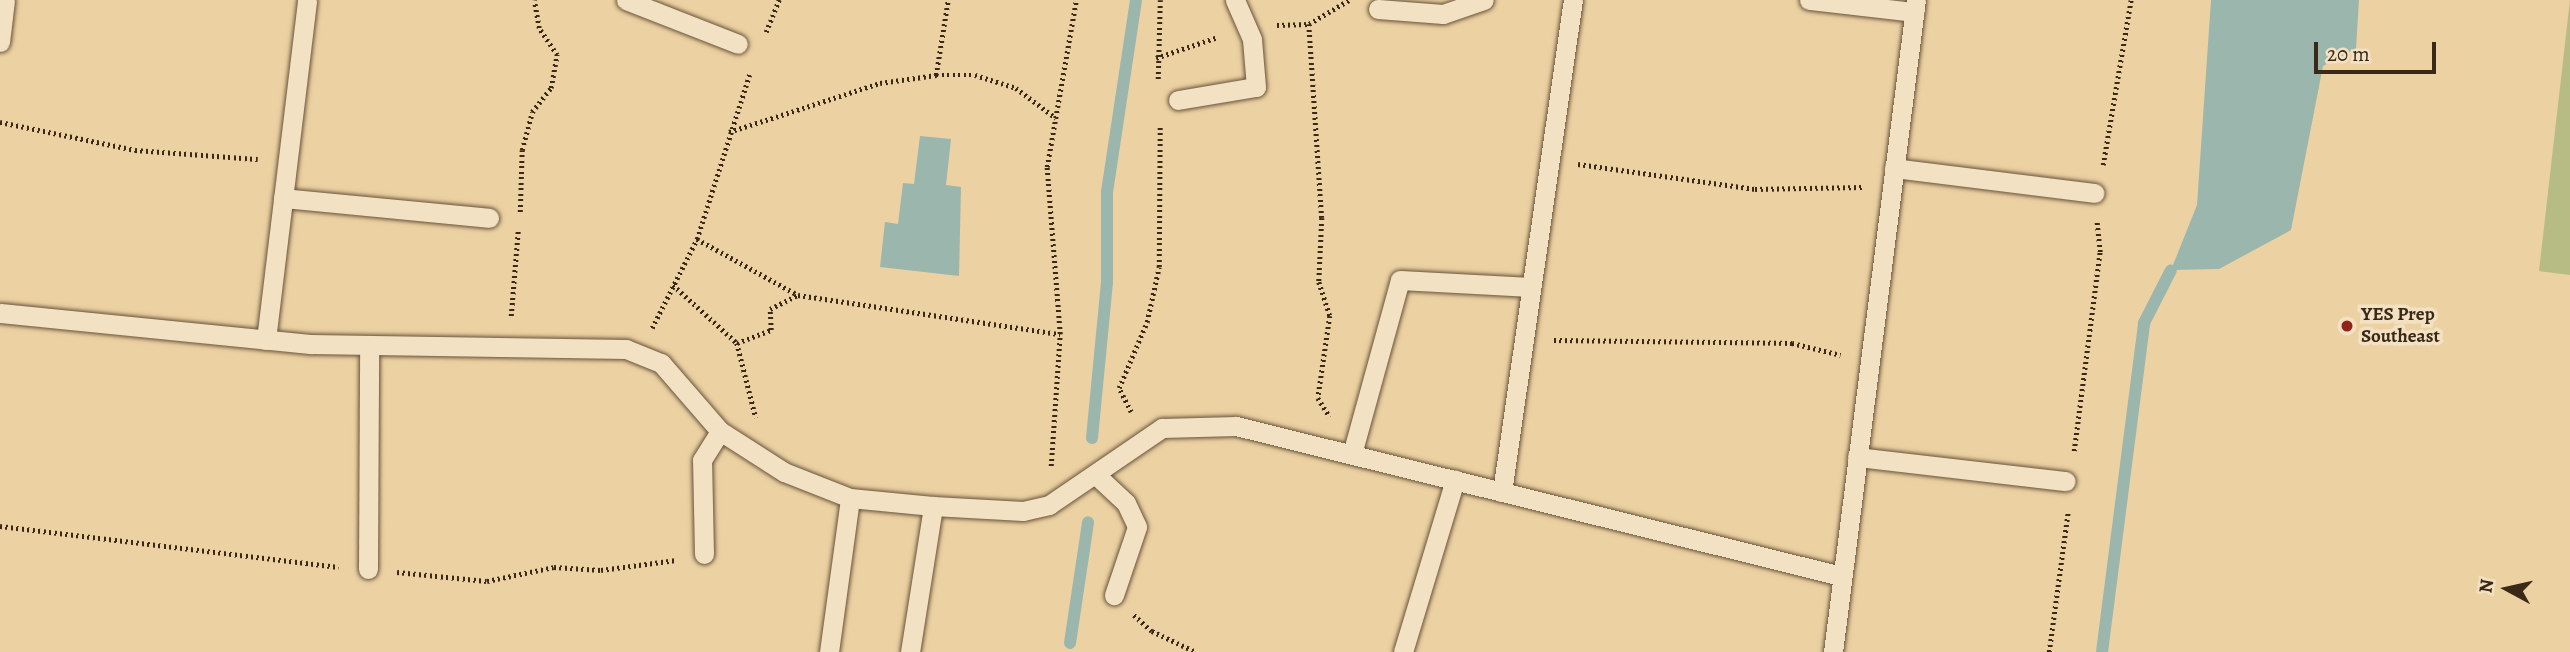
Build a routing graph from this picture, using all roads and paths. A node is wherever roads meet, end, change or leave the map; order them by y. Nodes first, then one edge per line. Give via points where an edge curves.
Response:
1 (5, 0) edge
2 (307, 0) edge
3 (534, 0) edge
4 (626, 0) edge
5 (779, 0) edge
6 (948, 0) edge
7 (1076, 0) edge
8 (1160, 0) edge
9 (1235, 0) edge
10 (1349, 0) edge
11 (1484, 0) edge
12 (1573, 0) edge
13 (1808, 0) edge
14 (2131, 0) edge
15 (1915, 6) edge
16 (1378, 9) dead end
17 (1309, 24) junction
18 (1246, 25) junction
19 (0, 42) edge
20 (762, 42) dead end
21 (737, 44) dead end
22 (1156, 58) junction
23 (753, 64) dead end
24 (936, 75) junction
25 (1159, 91) dead end
26 (1178, 100) dead end
27 (1160, 116) dead end
28 (1056, 118) junction
29 (0, 122) edge
30 (729, 132) junction
31 (288, 156) junction
32 (1549, 160) junction
33 (1894, 169) junction
34 (1891, 193) junction
35 (2094, 193) junction
36 (283, 198) junction
37 (489, 218) dead end
38 (697, 239) junction
39 (673, 285) junction
40 (1531, 287) junction
41 (798, 295) junction
42 (0, 313) edge
43 (1060, 334) junction
44 (1524, 338) junction
45 (267, 340) junction
46 (737, 343) junction
47 (369, 345) junction
48 (518, 347) junction
49 (640, 354) junction
50 (1869, 362) junction
51 (720, 431) junction
52 (1146, 440) junction
53 (757, 454) junction
54 (1352, 454) junction
55 (1857, 457) junction
56 (1096, 475) junction
57 (1455, 480) junction
58 (2066, 481) junction
59 (1502, 492) junction
60 (850, 498) junction
61 (1049, 505) junction
62 (933, 506) junction
63 (0, 526) edge
64 (704, 554) joint
65 (368, 569) junction
66 (1841, 576) junction
67 (1114, 595) joint
68 (829, 652) edge
69 (910, 652) edge
70 (1196, 652) edge
71 (1403, 652) edge
72 (1833, 652) edge
73 (2049, 652) edge

1 - 19 lane
2 - 31 lane
3 - 48 path via 539,28 557,55 551,89 532,111 522,149 510,284
4 - 21 lane
5 - 20 path
6 - 24 path
7 - 28 path
8 - 22 path
9 - 18 lane
10 - 17 path
11 - 16 lane via 1443,14
12 - 32 lane
13 - 15 lane
14 - 35 path via 2108,150
15 - 33 lane
17 - 18 path
17 - 54 path via 1322,218 1319,282 1330,316 1318,398
18 - 22 path
18 - 26 lane via 1256,87
22 - 25 path
23 - 30 path
24 - 28 path via 975,75 1016,88
24 - 30 path via 880,83
27 - 52 path via 1159,267 1147,322 1119,388
28 - 43 path via 1047,167
29 - 31 path via 135,150 244,160
30 - 38 path
31 - 36 lane
32 - 34 path via 1755,189 1804,192 1850,184
32 - 40 lane
33 - 34 lane
33 - 35 lane
34 - 50 lane
35 - 58 path via 2100,252 2087,333 2083,419
36 - 37 lane
36 - 45 lane
38 - 39 path
38 - 41 path
39 - 46 path
39 - 49 path
40 - 44 lane
40 - 54 lane via 1400,280
41 - 43 path
41 - 46 path via 770,309 771,330
42 - 45 lane
43 - 61 path
44 - 50 path via 1792,343
44 - 59 lane
45 - 47 lane
46 - 53 path via 756,410
47 - 48 lane
47 - 65 lane
48 - 49 lane
49 - 51 lane via 661,363
50 - 55 lane
51 - 53 lane
51 - 64 lane via 702,460
52 - 54 lane via 1162,428 1236,426
52 - 56 lane
53 - 60 lane
54 - 57 lane
55 - 58 lane
55 - 66 lane
56 - 61 lane
56 - 67 lane via 1126,503 1138,527
57 - 59 lane
57 - 71 lane
58 - 73 path via 2069,529
59 - 66 lane
60 - 62 lane
60 - 68 lane
61 - 62 lane via 1023,511
62 - 69 lane
63 - 65 path
64 - 65 path via 601,570 554,568 487,581
66 - 72 lane
67 - 70 path via 1152,631

